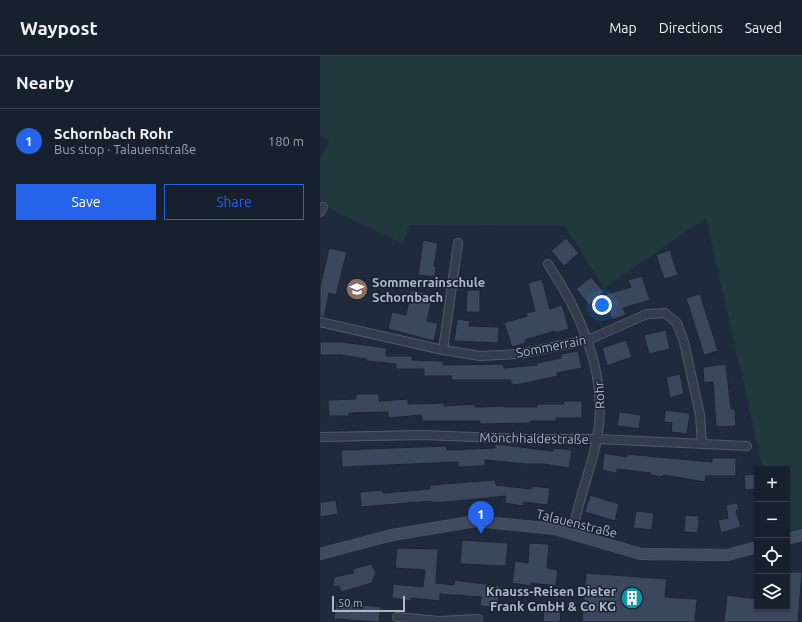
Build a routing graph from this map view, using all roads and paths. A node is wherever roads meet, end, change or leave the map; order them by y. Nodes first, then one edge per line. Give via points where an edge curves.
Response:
1 (458, 243) dead end
2 (548, 264) dead end
3 (320, 322) edge
4 (588, 340) junction
5 (444, 350) junction
6 (320, 437) edge
7 (597, 439) junction
8 (702, 444) junction
9 (747, 446) dead end
10 (573, 533) junction
11 (802, 535) edge
12 (790, 538) edge
13 (754, 548) edge
14 (320, 554) edge
15 (397, 617) dead end
16 (478, 619) dead end
17 (440, 621) edge

1 - 5 street
2 - 4 street, Rohr via 562,286
3 - 5 street, Sommerrain
4 - 5 street, Sommerrain via 519,354 480,356
4 - 7 street, Rohr via 599,379 601,410
4 - 8 street, Sommerrain via 647,314 665,313 677,323 694,383
6 - 7 street, Mönchhaldestraße via 424,434 520,439
7 - 8 street, Mönchhaldestraße
7 - 10 street, Rohr via 575,513
8 - 9 street, Mönchhaldestraße
10 - 13 street, Talauenstraße via 640,554 728,555
10 - 14 street, Talauenstraße via 476,520 392,535
11 - 12 street
15 - 17 street
16 - 17 street

